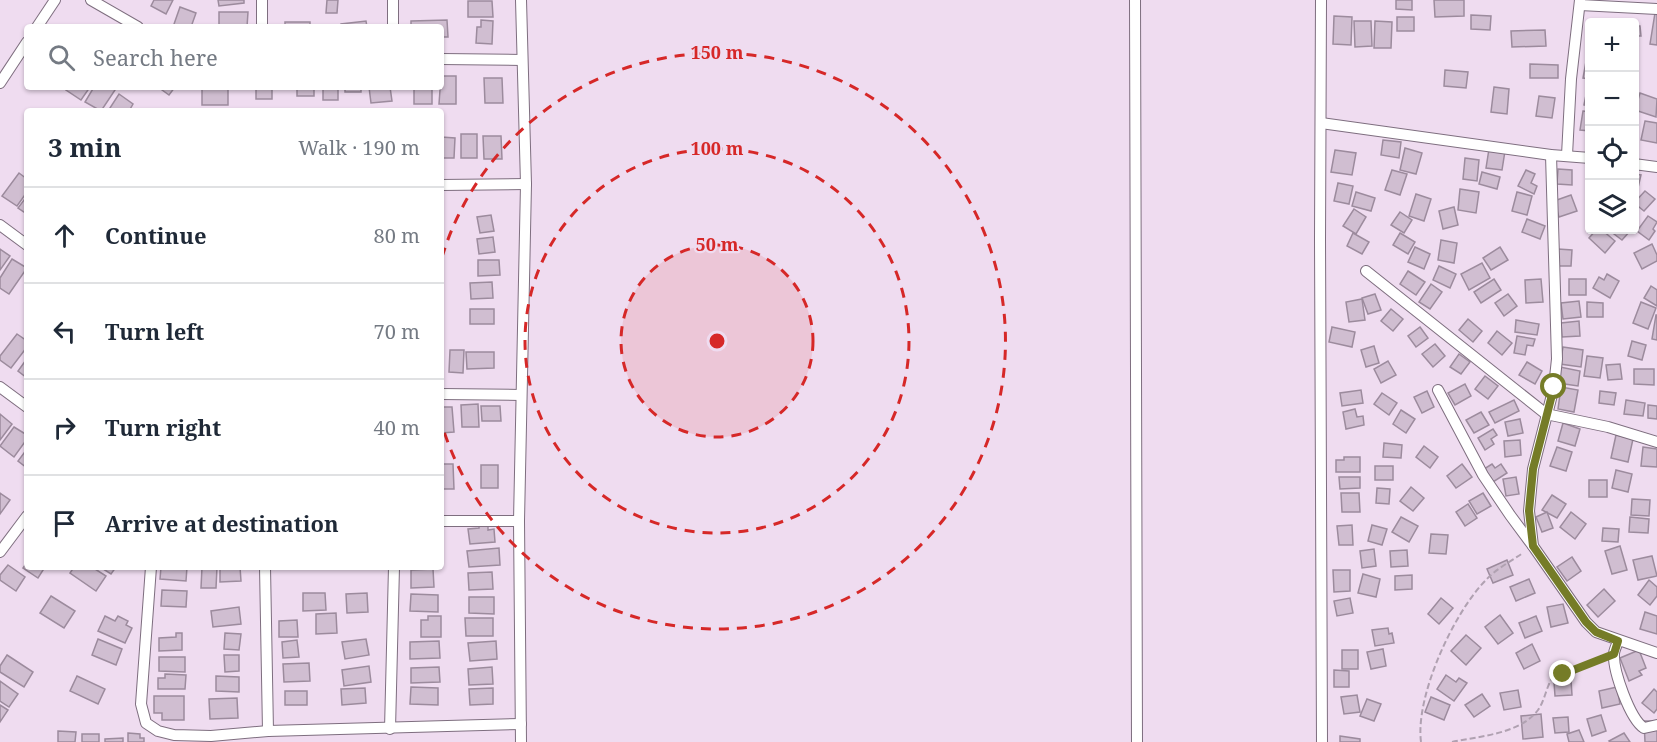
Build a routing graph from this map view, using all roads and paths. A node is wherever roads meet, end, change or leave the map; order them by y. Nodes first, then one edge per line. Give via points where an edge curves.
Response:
1 (54, 0) edge
2 (91, 0) edge
3 (262, 0) edge
4 (393, 0) edge
5 (521, 0) edge
6 (1135, 0) edge
7 (1321, 0) edge
8 (1580, 3) edge
9 (1657, 9) edge
10 (39, 24) edge
11 (133, 24) edge
12 (262, 24) edge
13 (393, 24) edge
14 (24, 47) edge
15 (444, 59) edge
16 (522, 60) junction
17 (0, 83) edge
18 (1321, 123) junction
19 (1551, 155) junction
20 (1567, 155) junction
21 (1585, 157) edge
22 (1639, 165) edge
23 (1657, 167) edge
24 (526, 184) junction
25 (444, 185) edge
26 (0, 225) edge
27 (24, 243) edge
28 (1366, 271) dead end
29 (0, 387) edge
30 (1438, 390) dead end
31 (444, 394) edge
32 (521, 395) junction
33 (24, 405) edge
34 (1546, 414) junction
35 (1657, 442) edge
36 (24, 520) edge
37 (444, 521) edge
38 (519, 521) junction
39 (1533, 546) junction
40 (1, 548) edge
41 (151, 570) edge
42 (265, 570) edge
43 (394, 570) edge
44 (1618, 641) junction
45 (1657, 652) edge
46 (1614, 654) junction
47 (521, 724) junction
48 (1657, 725) edge
49 (390, 729) junction
50 (268, 731) junction
51 (521, 742) edge
52 (1137, 742) edge
53 (1322, 742) edge
54 (1421, 742) edge
55 (1452, 742) edge

1 - 10 street
2 - 11 street
3 - 12 street
4 - 13 street
5 - 16 street
6 - 52 street
7 - 18 street
8 - 9 street
8 - 20 street
14 - 17 street
15 - 16 street
16 - 24 street
18 - 19 street
18 - 53 street
19 - 20 street
19 - 34 street via 1557,359
20 - 21 street
22 - 23 street
24 - 25 street
24 - 32 street
26 - 27 street
28 - 34 street
29 - 33 street
30 - 39 street via 1483,475
31 - 32 street
32 - 38 street
34 - 35 street
34 - 39 street via 1533,469 1529,511
36 - 40 street
37 - 38 street
38 - 47 street
39 - 44 street via 1586,622 1596,632
39 - 54 path via 1487,579 1447,638 1423,703
41 - 50 street via 141,704 146,723 174,735
42 - 50 street
43 - 49 street
44 - 45 street
44 - 46 street
46 - 48 street via 1619,680 1634,717 1644,728
46 - 55 path via 1551,680 1540,708 1530,719 1509,730
47 - 49 street
47 - 51 street
49 - 50 street

